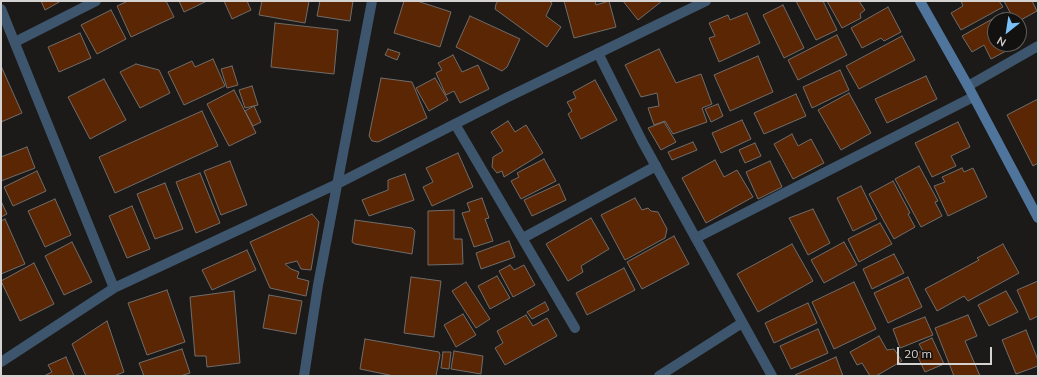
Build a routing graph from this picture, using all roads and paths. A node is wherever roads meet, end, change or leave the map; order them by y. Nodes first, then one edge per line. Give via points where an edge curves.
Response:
1 (96, 1) edge
2 (372, 1) edge
3 (706, 1) edge
4 (920, 1) edge
5 (1, 9) edge
6 (1, 37) edge
7 (13, 38) junction
8 (1038, 46) edge
9 (598, 53) junction
10 (968, 86) junction
11 (973, 97) junction
12 (455, 124) junction
13 (656, 166) junction
14 (337, 184) junction
15 (1038, 218) edge
16 (522, 238) junction
17 (696, 238) junction
18 (114, 288) junction
19 (742, 323) junction
20 (576, 328) dead end
21 (1, 362) edge
22 (304, 376) edge
23 (660, 376) edge
24 (772, 376) edge

1 - 7 street
2 - 14 street
3 - 9 street
4 - 10 street
5 - 7 street
6 - 7 street
7 - 18 street
8 - 10 street
9 - 12 street
9 - 13 street
10 - 11 street
11 - 15 street
11 - 17 street
12 - 14 street
12 - 16 street
13 - 16 street
13 - 17 street
14 - 18 street
14 - 22 street
16 - 20 street
17 - 19 street
18 - 21 street
19 - 23 street
19 - 24 street

